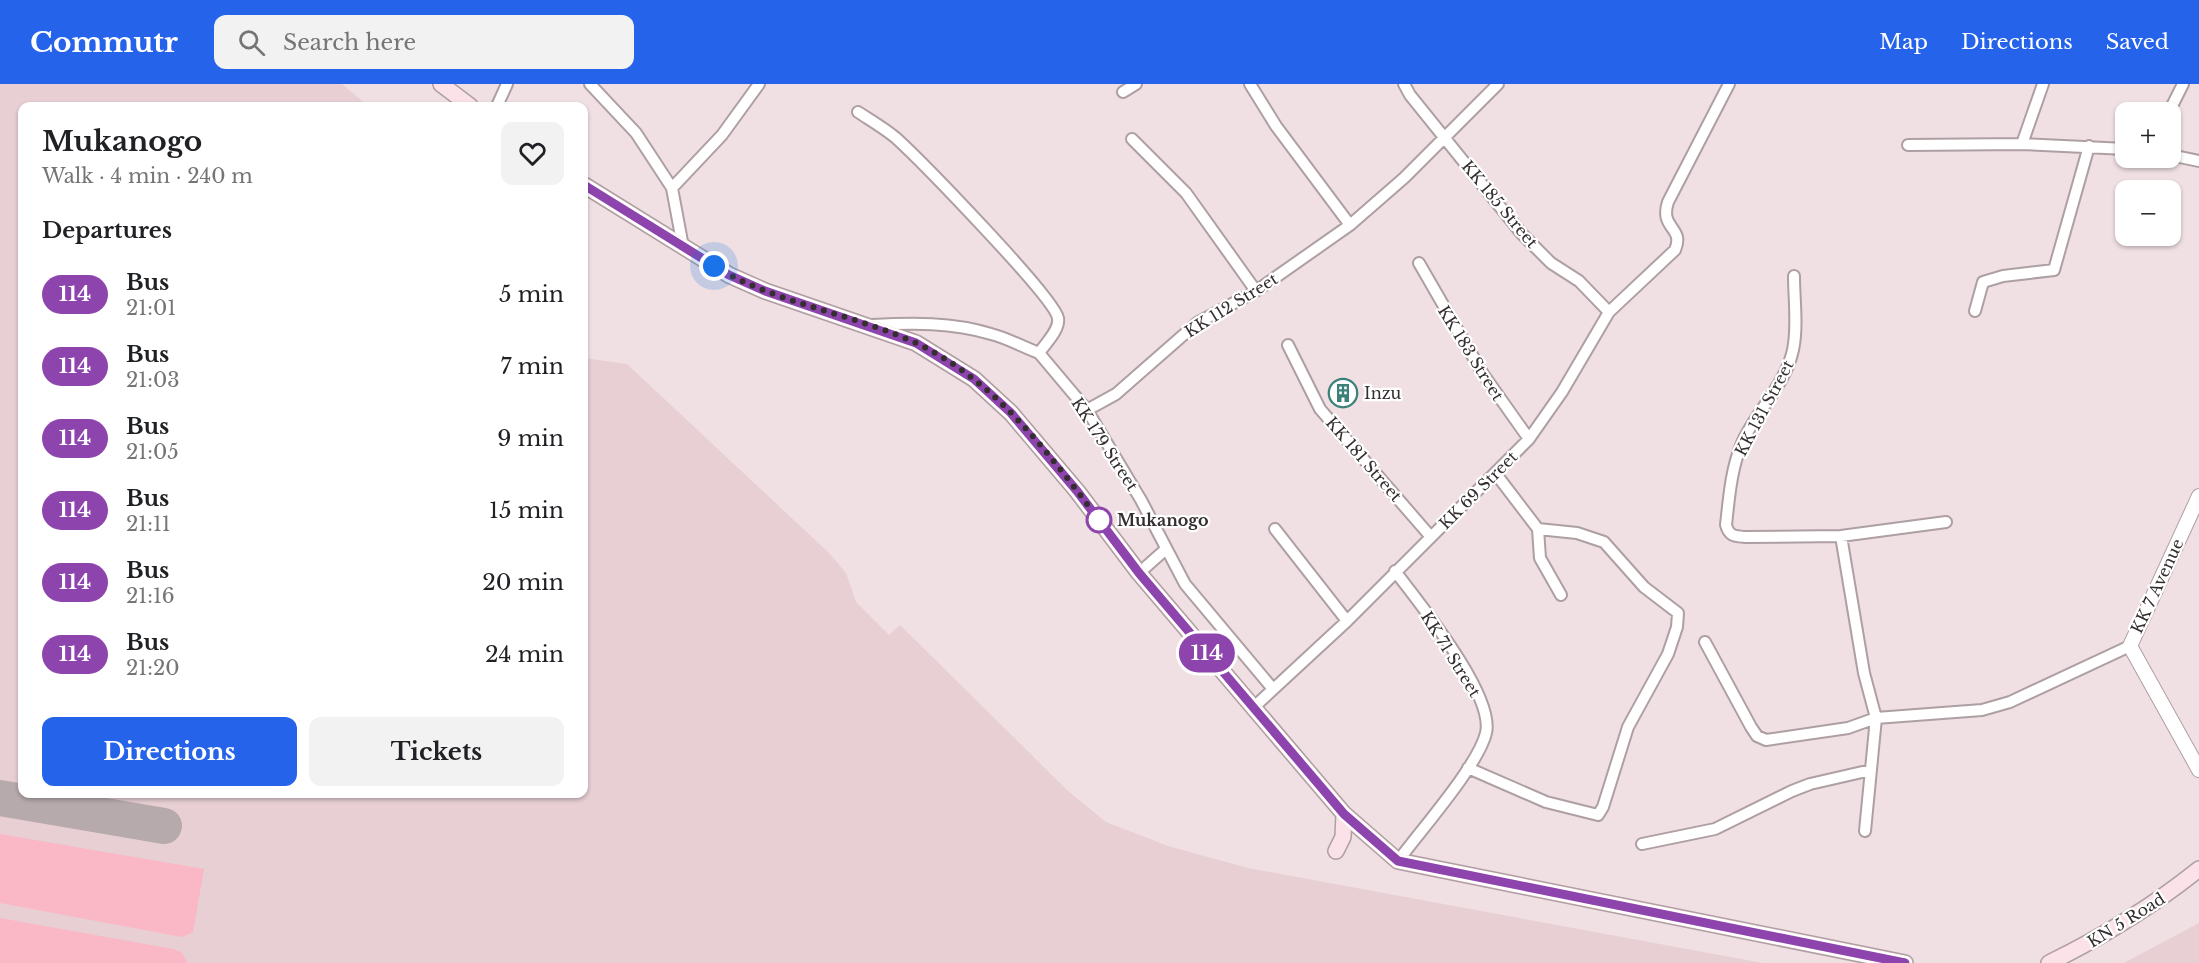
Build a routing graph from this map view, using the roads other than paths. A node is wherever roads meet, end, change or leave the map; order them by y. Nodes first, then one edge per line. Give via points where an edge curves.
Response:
1 (441, 84) edge
2 (507, 84) edge
3 (759, 84) edge
4 (1136, 84) edge
5 (1250, 84) edge
6 (1404, 84) edge
7 (1498, 84) edge
8 (1729, 84) edge
9 (2043, 84) edge
10 (2183, 84) edge
11 (596, 86) edge
12 (1123, 92) dead end
13 (465, 102) edge
14 (499, 102) edge
15 (2174, 102) edge
16 (858, 112) dead end
17 (1445, 137) junction
18 (1132, 139) dead end
19 (2022, 144) junction
20 (1908, 145) dead end
21 (2089, 146) junction
22 (2115, 148) edge
23 (2181, 157) edge
24 (2199, 161) edge
25 (588, 188) edge
26 (672, 188) junction
27 (1350, 225) junction
28 (683, 247) junction
29 (1419, 263) dead end
30 (1794, 276) dead end
31 (1256, 291) junction
32 (1975, 311) dead end
33 (1609, 312) junction
34 (868, 325) junction
35 (1288, 345) dead end
36 (1039, 353) junction
37 (1087, 410) junction
38 (1529, 439) junction
39 (1496, 474) junction
40 (2199, 496) edge
41 (1946, 522) dead end
42 (1275, 529) dead end
43 (1538, 529) junction
44 (1841, 536) junction
45 (1431, 537) junction
46 (1166, 549) junction
47 (1395, 571) junction
48 (1139, 573) junction
49 (1561, 595) dead end
50 (1347, 621) junction
51 (1705, 642) dead end
52 (2130, 646) junction
53 (1273, 689) junction
54 (1254, 707) junction
55 (1876, 718) junction
56 (1468, 768) junction
57 (2199, 770) edge
58 (1871, 771) junction
59 (1344, 814) junction
60 (1866, 831) dead end
61 (1642, 843) dead end
62 (1336, 851) dead end
63 (1398, 861) junction
64 (2199, 869) edge
65 (1905, 963) edge
66 (2049, 963) edge

1 - 13 main road
2 - 14 street
3 - 26 street via 722,135
4 - 12 street
5 - 27 street
6 - 17 street, KK 185 Street
7 - 17 street, KK 112 Street
8 - 33 street, KK 69 Street via 1668,202 1666,222 1679,241 1675,250
9 - 19 street
10 - 15 street
11 - 26 street via 636,133
16 - 36 street via 895,137 1017,264 1054,309 1056,329
17 - 27 street, KK 112 Street
17 - 33 street, KK 185 Street via 1522,234 1551,262 1579,281
18 - 31 street via 1186,193
19 - 20 street
19 - 21 street
21 - 22 street
21 - 32 street via 2054,270 1983,282
23 - 24 street
25 - 28 main road
26 - 28 street
27 - 31 street, KK 112 Street
28 - 34 main road via 756,287
29 - 38 street, KK 183 Street via 1483,374
30 - 44 street, KK 131 Street via 1793,351 1772,398 1743,441 1732,478 1726,525 1731,535 1744,537
31 - 37 street, KK 112 Street via 1197,323 1116,394
33 - 38 street, KK 69 Street
34 - 36 street via 927,323 960,328 992,334
34 - 48 main road via 916,343 974,379 1011,413
35 - 45 street, KK 181 Street via 1320,409
36 - 37 street, KK 179 Street
37 - 46 street, KK 179 Street
38 - 39 street, KK 69 Street
39 - 43 street
39 - 45 street, KK 69 Street
40 - 52 street, KK 7 Avenue
41 - 44 street, KK 131 Street
42 - 50 street
43 - 49 street via 1540,558
43 - 56 street via 1577,533 1604,542 1644,586 1678,614 1677,627 1668,654 1628,727 1598,814 1546,802
44 - 55 street via 1864,673
45 - 47 street, KK 69 Street
46 - 48 street
46 - 53 street, KK 179 Street via 1185,584
47 - 50 street, KK 69 Street
47 - 56 street, KK 71 Street via 1477,689 1486,734
48 - 54 main road
50 - 53 street, KK 69 Street
51 - 55 street via 1758,736 1766,740 1848,728
52 - 55 street via 2001,705 1956,714
52 - 57 street, KK 7 Avenue
53 - 54 street, KK 69 Street
54 - 59 main road
55 - 58 street
56 - 63 street, KK 71 Street
58 - 60 street
58 - 61 street via 1792,790 1715,829
59 - 62 main road via 1344,837
59 - 63 main road
63 - 65 main road
64 - 66 main road, KN 5 Road via 2166,896 2085,946

